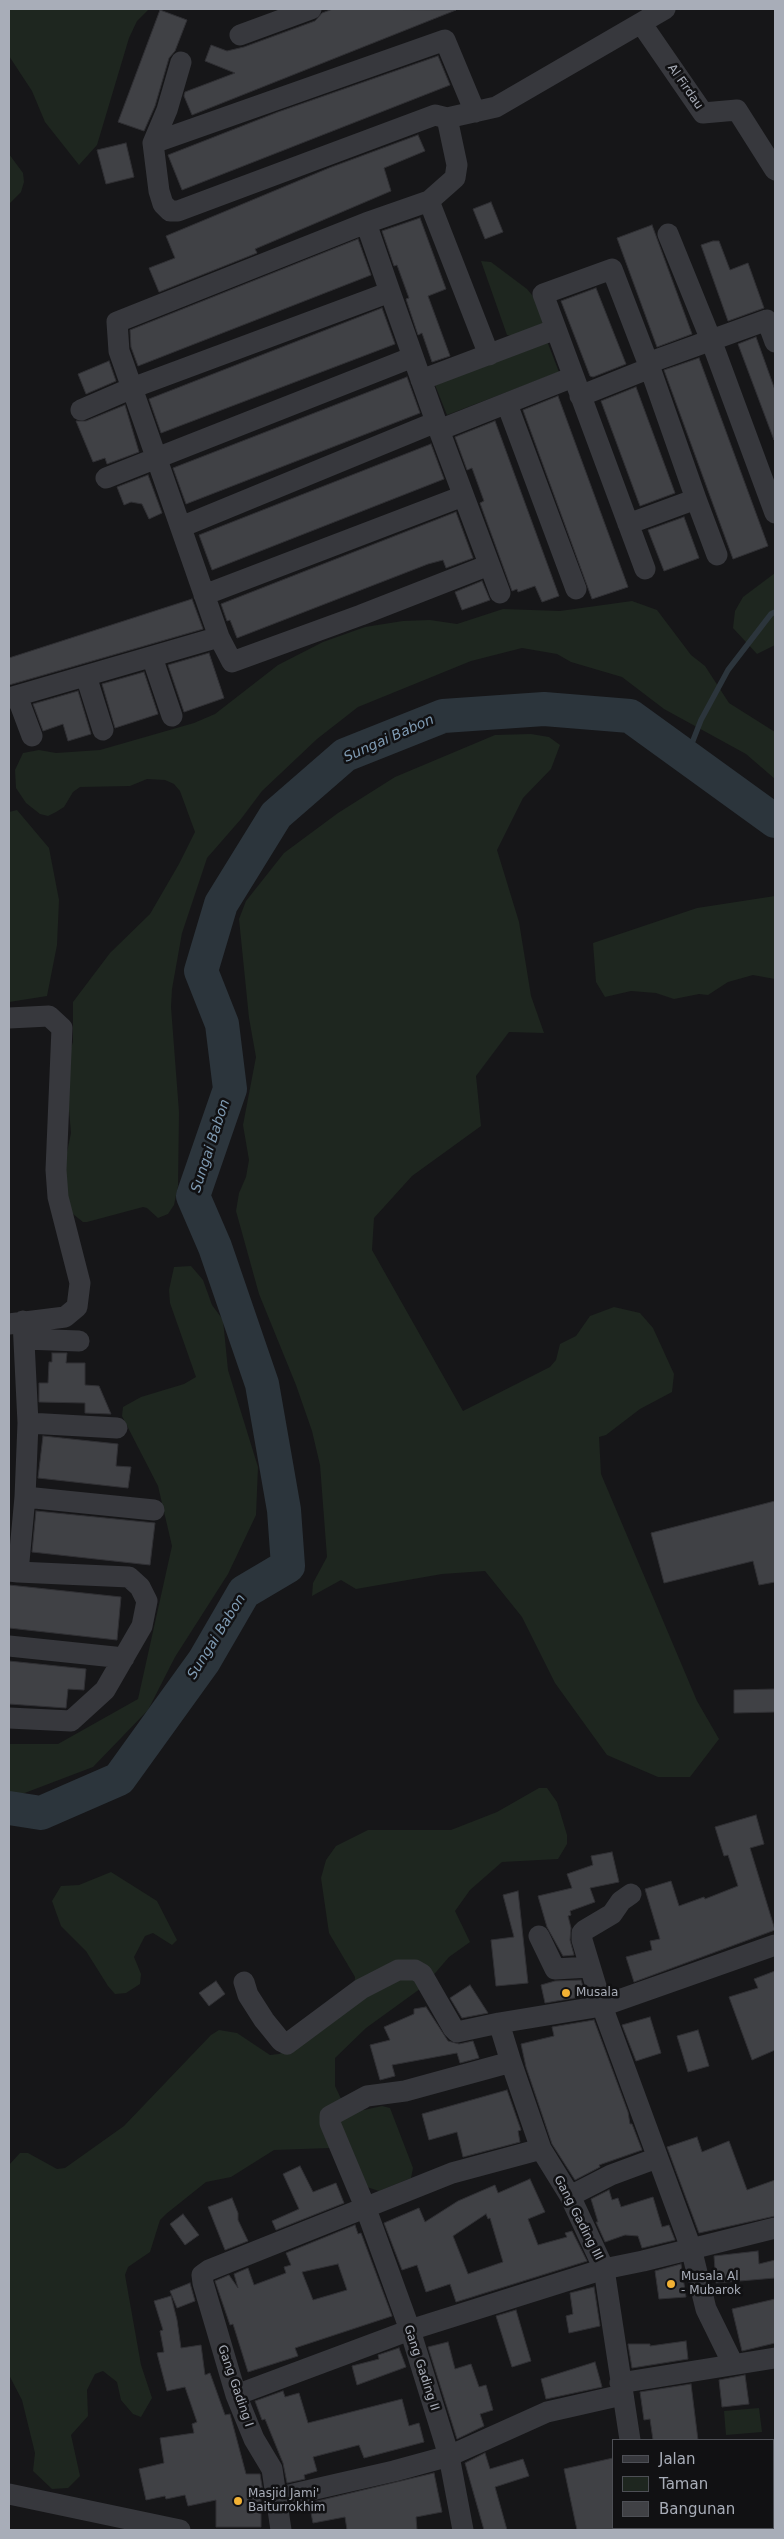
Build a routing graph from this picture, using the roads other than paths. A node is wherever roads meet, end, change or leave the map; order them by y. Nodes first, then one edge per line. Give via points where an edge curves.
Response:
1 (311, 9) edge
2 (665, 9) edge
3 (641, 23) junction
4 (240, 35) dead end
5 (181, 62) dead end
6 (475, 112) junction
7 (447, 118) junction
8 (153, 143) junction
9 (775, 170) edge
10 (429, 201) junction
11 (366, 223) junction
12 (668, 234) dead end
13 (390, 292) junction
14 (556, 329) junction
15 (711, 340) junction
16 (775, 342) edge
17 (489, 355) junction
18 (413, 357) junction
19 (649, 365) junction
20 (421, 380) junction
21 (577, 387) junction
22 (132, 388) junction
23 (507, 404) junction
24 (81, 410) dead end
25 (438, 426) junction
26 (156, 458) junction
27 (106, 478) dead end
28 (463, 496) junction
29 (696, 499) junction
30 (775, 513) edge
31 (628, 524) junction
32 (180, 527) junction
33 (717, 555) dead end
34 (489, 565) junction
35 (645, 569) dead end
36 (576, 589) dead end
37 (500, 593) dead end
38 (204, 595) junction
39 (219, 637) junction
40 (152, 657) junction
41 (86, 676) junction
42 (13, 697) edge
43 (172, 716) dead end
44 (103, 730) dead end
45 (32, 736) dead end
46 (9, 1018) edge
47 (19, 1328) edge
48 (79, 1341) dead end
49 (28, 1422) junction
50 (117, 1428) dead end
51 (25, 1497) junction
52 (154, 1510) dead end
53 (14, 1571) edge
54 (9, 1646) edge
55 (124, 1658) junction
56 (9, 1718) edge
57 (631, 1894) dead end
58 (539, 1936) dead end
59 (775, 1945) edge
60 (590, 1967) junction
61 (244, 1982) dead end
62 (602, 2006) junction
63 (499, 2023) junction
64 (511, 2062) junction
65 (541, 2148) junction
66 (657, 2158) junction
67 (570, 2196) junction
68 (366, 2209) junction
69 (775, 2228) edge
70 (691, 2248) junction
71 (604, 2269) junction
72 (410, 2330) junction
73 (775, 2359) edge
74 (733, 2364) junction
75 (621, 2389) junction
76 (236, 2395) junction
77 (630, 2439) edge
78 (449, 2456) junction
79 (9, 2494) edge
80 (276, 2498) junction
81 (97, 2521) edge
82 (180, 2530) edge
83 (281, 2530) edge
84 (463, 2530) edge

1 - 4 street
2 - 3 street
3 - 6 street via 496,106
3 - 9 street, Al Firdau via 703,113 737,110
5 - 8 street
6 - 7 street
6 - 8 street via 445,40
7 - 8 street via 435,115 170,212 163,204
7 - 10 street via 457,165 455,178
10 - 11 street
10 - 17 street
11 - 13 street
11 - 22 street via 117,322 119,350
12 - 15 street
13 - 18 street
13 - 22 street
14 - 17 street
14 - 19 street via 543,294 612,269
14 - 21 street
15 - 16 street via 768,320
15 - 19 street
15 - 30 street
17 - 20 street
18 - 20 street
18 - 26 street
19 - 21 street
19 - 29 street
20 - 25 street
21 - 23 street
21 - 31 street
22 - 24 street
22 - 26 street
23 - 25 street
23 - 36 street
25 - 28 street
25 - 32 street
26 - 27 street
26 - 32 street
28 - 34 street
28 - 38 street
29 - 31 street
29 - 33 street
31 - 35 street
32 - 38 street
34 - 37 street
34 - 39 street via 232,662
38 - 39 street
39 - 40 street
40 - 41 street
40 - 43 street
41 - 42 street
41 - 44 street
42 - 45 street
46 - 47 street via 49,1016 62,1028 56,1170 58,1197 80,1283 77,1306 65,1317
47 - 48 street
47 - 49 street
49 - 50 street
49 - 51 street
51 - 52 street
51 - 53 street
53 - 55 street via 129,1576 140,1587 146,1601 142,1626
54 - 55 street
55 - 56 street via 105,1690 71,1721
57 - 60 street via 612,1914 582,1933
58 - 60 street via 555,1969
59 - 62 street
60 - 62 street
61 - 63 street via 256,2008 281,2041 287,2044 360,1988 398,1970 415,1970 422,1974 457,2032
62 - 63 street
62 - 66 street
63 - 64 street, Gang Gading III
64 - 65 street, Gang Gading III
64 - 68 street, Gang Gading II via 405,2091 367,2096 330,2116
65 - 67 street, Gang Gading III
65 - 68 street via 452,2173
66 - 67 street
66 - 70 street
67 - 71 street, Gang Gading III
68 - 72 street, Gang Gading II
68 - 76 street, Gang Gading I via 202,2275
69 - 70 street
70 - 71 street
70 - 74 street via 706,2309
71 - 72 street
71 - 75 street, Gang Gading III
72 - 76 street
72 - 78 street, Gang Gading II
73 - 74 street
74 - 75 street
75 - 77 street, Gang Gading III
75 - 78 street via 546,2412
76 - 80 street, Gang Gading I via 254,2439 272,2469
78 - 80 street
78 - 84 street, Gang Gading II
79 - 81 street
80 - 83 street, Gang Gading I
81 - 82 street

